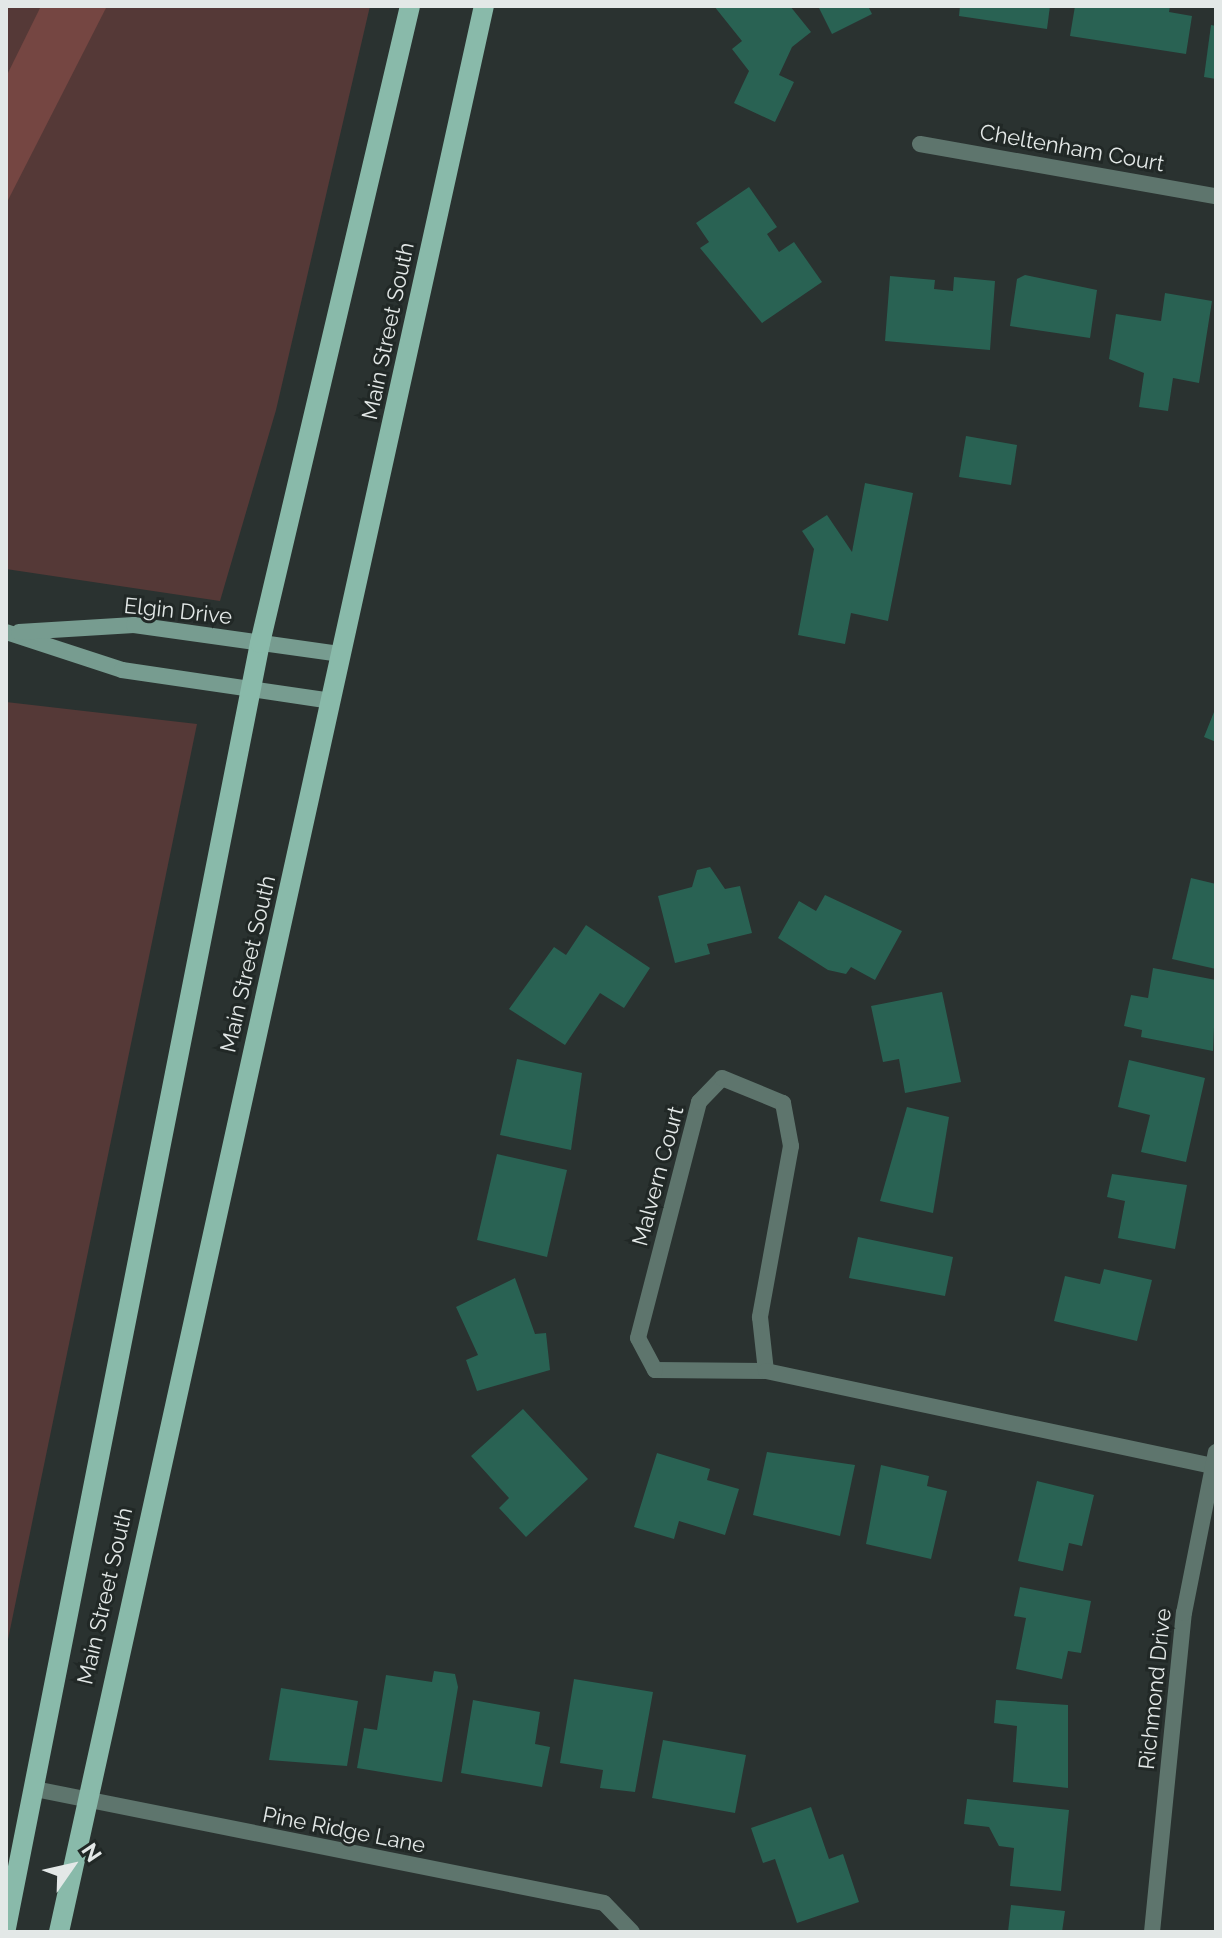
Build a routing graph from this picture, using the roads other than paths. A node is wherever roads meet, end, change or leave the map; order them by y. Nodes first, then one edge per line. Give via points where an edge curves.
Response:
1 (410, 6) edge
2 (484, 6) edge
3 (920, 144) dead end
4 (1216, 196) edge
5 (8, 632) edge
6 (260, 643) junction
7 (341, 654) junction
8 (252, 691) junction
9 (332, 701) junction
10 (766, 1371) junction
11 (1214, 1459) edge
12 (35, 1789) junction
13 (84, 1800) junction
14 (6, 1928) edge
15 (59, 1932) edge
16 (632, 1932) edge
17 (1152, 1932) edge

1 - 6 main road, Main Street South
2 - 7 main road, Main Street South
3 - 4 street, Cheltenham Court
5 - 6 street, Elgin Drive via 134,625
5 - 8 street, Elgin Drive via 122,670
6 - 7 street, Elgin Drive
6 - 8 main road, Main Street South
7 - 9 main road, Main Street South
8 - 9 street, Elgin Drive
8 - 12 main road, Main Street South
9 - 13 main road, Main Street South
10 - 10 street, Malvern Court via 655,1370 638,1338 699,1102 722,1078 783,1103 791,1146 760,1317
10 - 11 street, Malvern Court
11 - 17 street, Richmond Drive via 1184,1613
12 - 13 street, Pine Ridge Lane
12 - 14 main road, Main Street South
13 - 15 main road, Main Street South
13 - 16 street, Pine Ridge Lane via 604,1903

